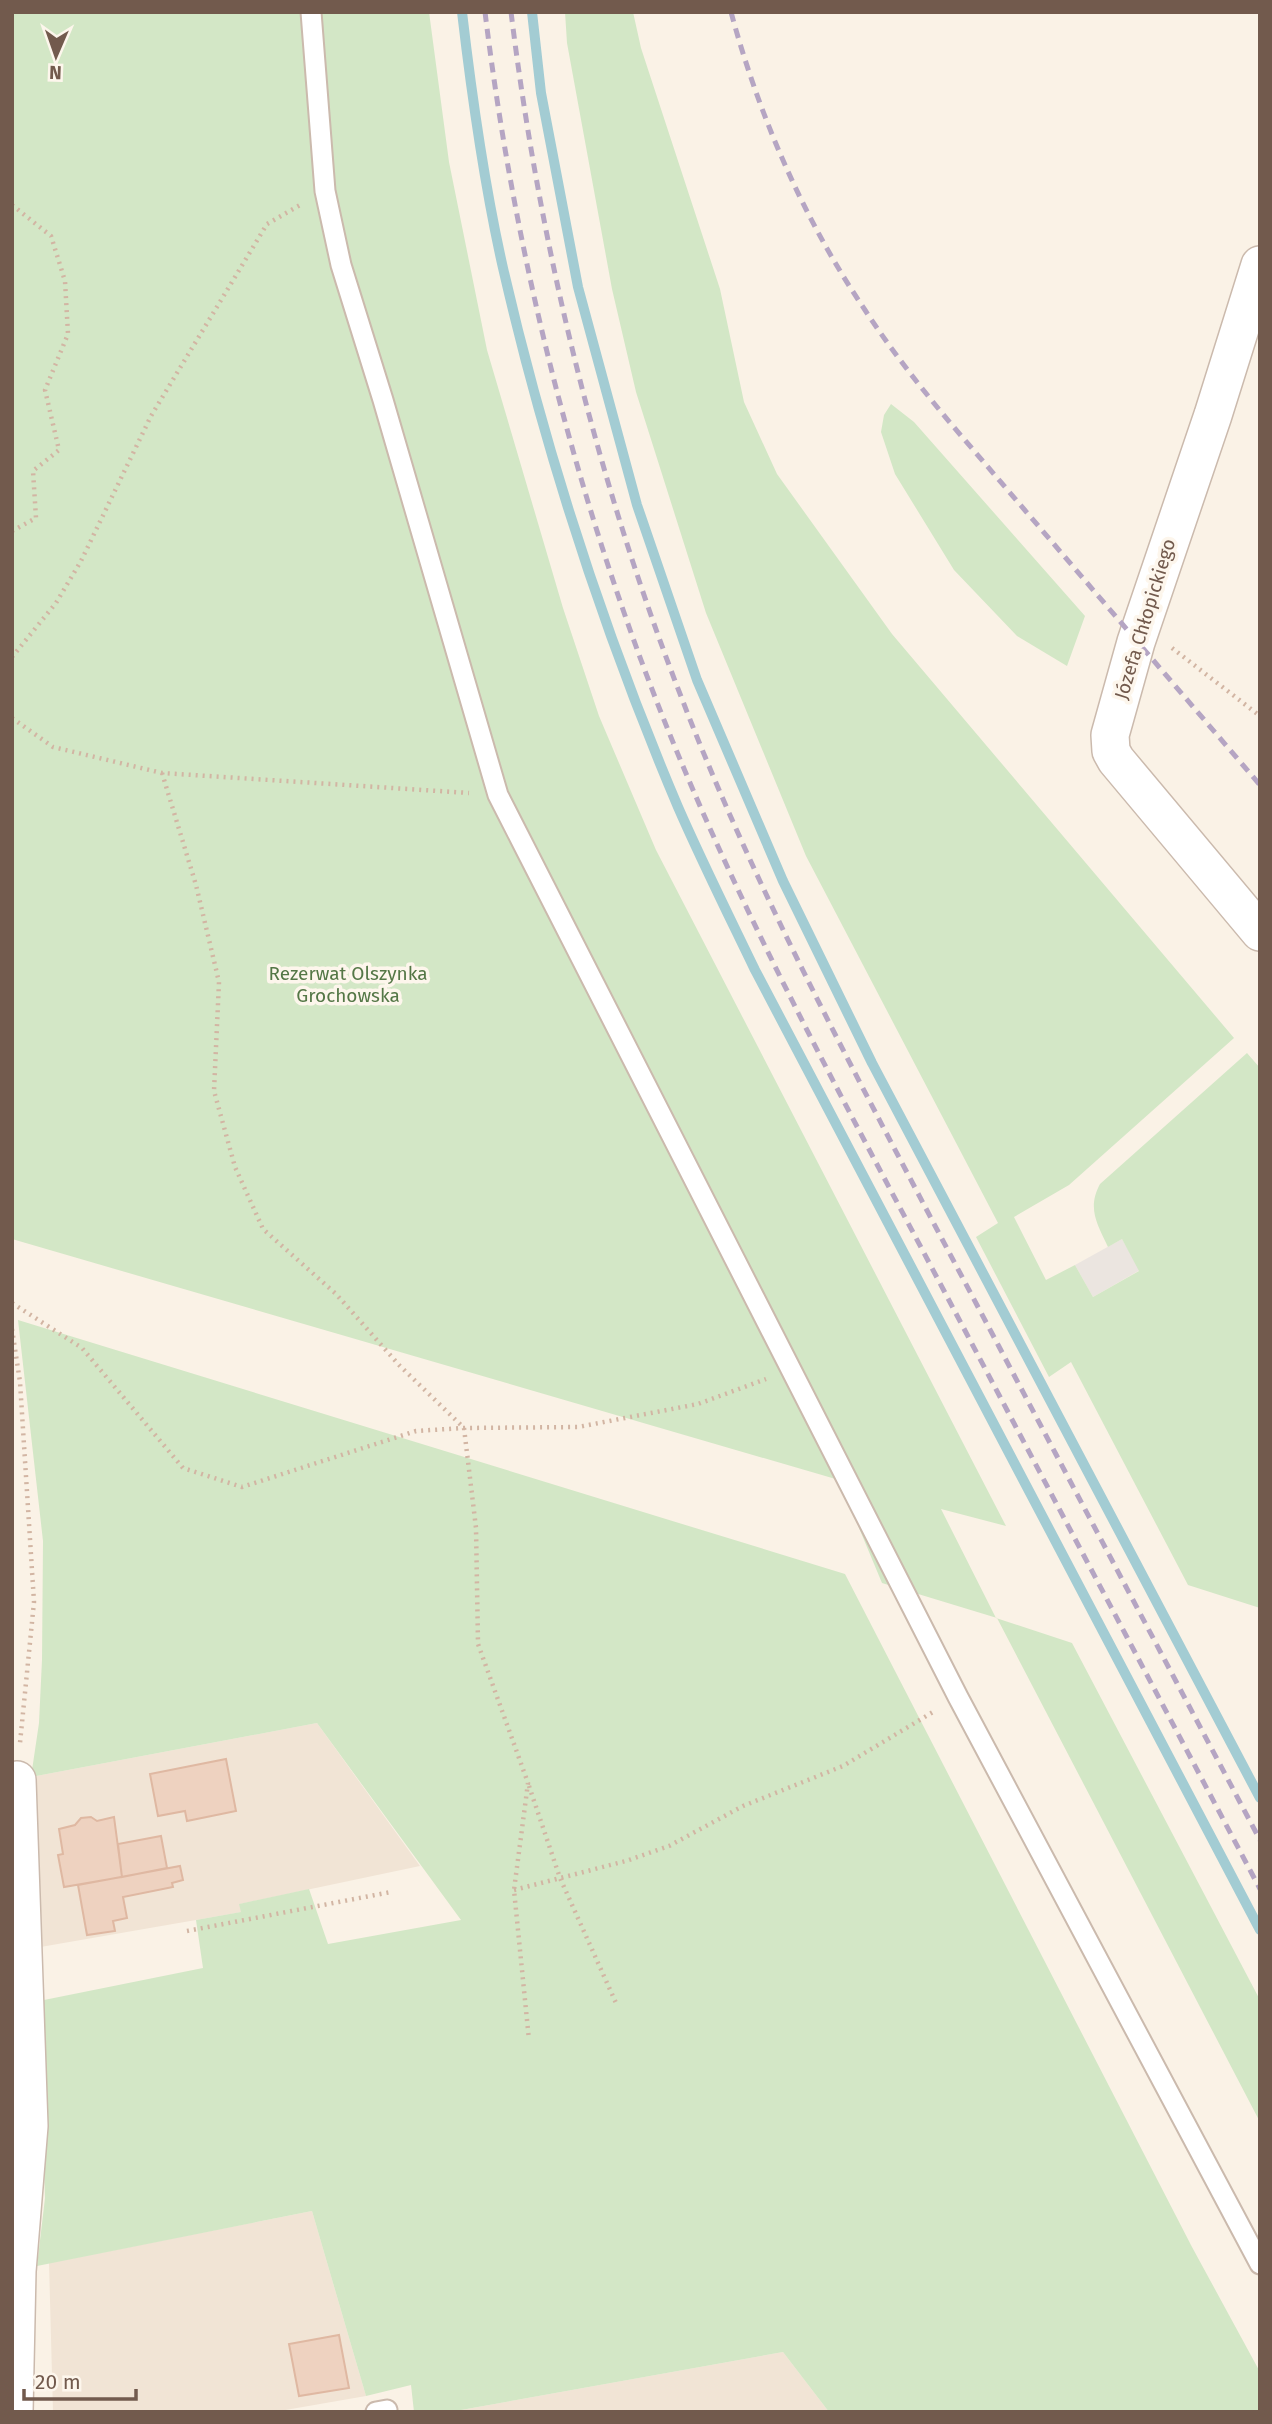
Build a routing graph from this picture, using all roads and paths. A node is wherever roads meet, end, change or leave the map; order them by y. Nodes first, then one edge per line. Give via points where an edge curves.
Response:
1 (311, 12) edge
2 (325, 191) junction
3 (12, 205) edge
4 (1260, 265) edge
5 (12, 531) edge
6 (1142, 625) junction
7 (12, 657) edge
8 (1260, 716) edge
9 (12, 718) edge
10 (162, 773) junction
11 (498, 795) junction
12 (1260, 932) edge
13 (12, 1303) edge
14 (12, 1329) edge
15 (790, 1370) junction
16 (464, 1428) junction
17 (958, 1697) junction
18 (17, 1780) joint
19 (528, 1783) junction
20 (560, 1878) junction
21 (514, 1890) junction
22 (391, 1892) dead end
23 (187, 1931) dead end
24 (616, 2003) dead end
25 (530, 2040) dead end
26 (1260, 2264) edge
27 (14, 2412) edge

1 - 2 lane
2 - 7 path via 267,224 151,416 81,561 56,603
2 - 11 lane via 341,265
3 - 5 path via 51,236 65,281 68,334 45,390 59,450 33,471 36,519
4 - 6 street, Józefa Chłopickiego
6 - 8 path
6 - 12 street, Józefa Chłopickiego via 1110,734 1111,751
9 - 10 path via 53,747
10 - 11 path
10 - 16 path via 219,982 215,1091 235,1167 263,1229 336,1294
11 - 15 lane
13 - 16 path via 82,1348 183,1468 242,1487 416,1431
14 - 18 path via 20,1382 34,1602
15 - 16 path via 698,1404 578,1427
15 - 17 lane
16 - 19 path via 476,1528 478,1644
17 - 20 path via 843,1766 743,1807 669,1846
17 - 26 lane
18 - 27 street via 29,2126 17,2271
19 - 20 path
19 - 21 path
20 - 21 path
20 - 24 path
21 - 25 path
22 - 23 path

